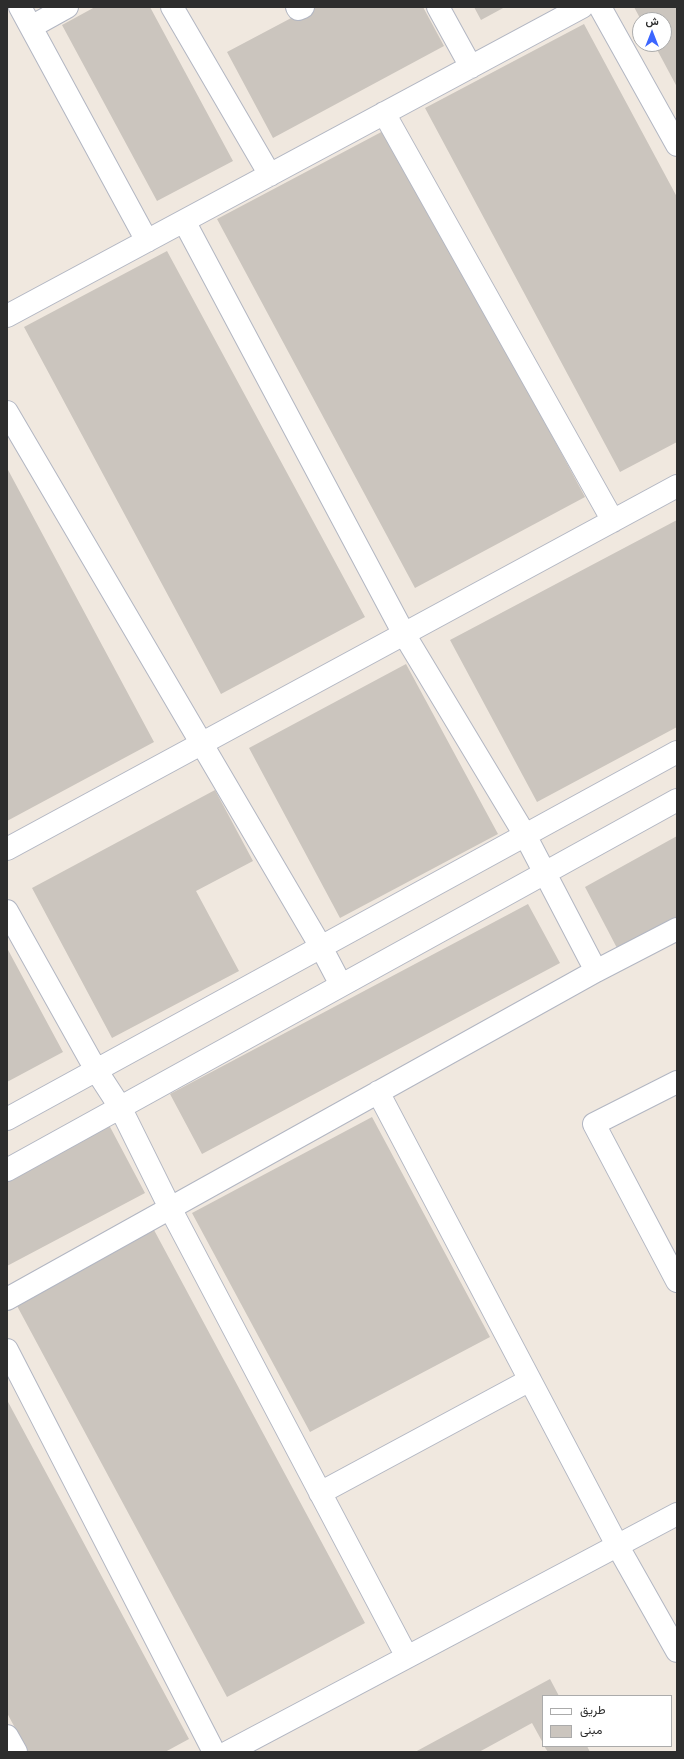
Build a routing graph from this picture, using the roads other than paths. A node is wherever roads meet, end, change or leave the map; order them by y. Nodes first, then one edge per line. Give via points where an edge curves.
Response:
1 (20, 7) edge
2 (67, 7) edge
3 (172, 7) edge
4 (297, 7) edge
5 (303, 7) edge
6 (438, 7) edge
7 (582, 7) edge
8 (600, 7) edge
9 (31, 27) junction
10 (470, 67) junction
11 (384, 113) junction
12 (677, 145) edge
13 (270, 175) junction
14 (184, 221) junction
15 (147, 241) junction
16 (7, 316) edge
17 (7, 412) edge
18 (677, 486) edge
19 (613, 521) junction
20 (404, 634) junction
21 (202, 743) junction
22 (677, 752) edge
23 (677, 800) edge
24 (525, 835) junction
25 (7, 849) edge
26 (545, 873) junction
27 (7, 911) edge
28 (677, 929) edge
29 (322, 947) junction
30 (596, 971) junction
31 (341, 986) junction
32 (96, 1070) junction
33 (677, 1082) edge
34 (378, 1092) junction
35 (120, 1107) junction
36 (7, 1119) edge
37 (7, 1170) edge
38 (170, 1208) junction
39 (677, 1281) edge
40 (7, 1299) edge
41 (7, 1350) edge
42 (530, 1380) junction
43 (320, 1493) junction
44 (677, 1514) edge
45 (617, 1545) junction
46 (677, 1651) edge
47 (407, 1657) junction
48 (7, 1736) edge
49 (16, 1752) edge
50 (214, 1752) edge
51 (228, 1752) edge

1 - 9 street
2 - 9 street
3 - 13 street
4 - 5 street
6 - 10 street
7 - 10 street
8 - 12 street
9 - 15 street
10 - 11 street
11 - 13 street
11 - 19 street
13 - 14 street
14 - 15 street
14 - 20 street
15 - 16 street
17 - 21 street
18 - 19 street
19 - 20 street
20 - 21 street
20 - 24 street
21 - 25 street
21 - 29 street
22 - 24 street
23 - 26 street
24 - 26 street
24 - 29 street
26 - 30 street
26 - 31 street
27 - 32 street
28 - 30 street
29 - 31 street
29 - 32 street
30 - 34 street
31 - 35 street
32 - 35 street
32 - 36 street
33 - 39 street via 594,1124
34 - 38 street
34 - 42 street
35 - 37 street
35 - 38 street
38 - 40 street
38 - 43 street
41 - 50 street
42 - 43 street
42 - 45 street
43 - 47 street
44 - 45 street
45 - 46 street
45 - 47 street
47 - 51 street
48 - 49 street

